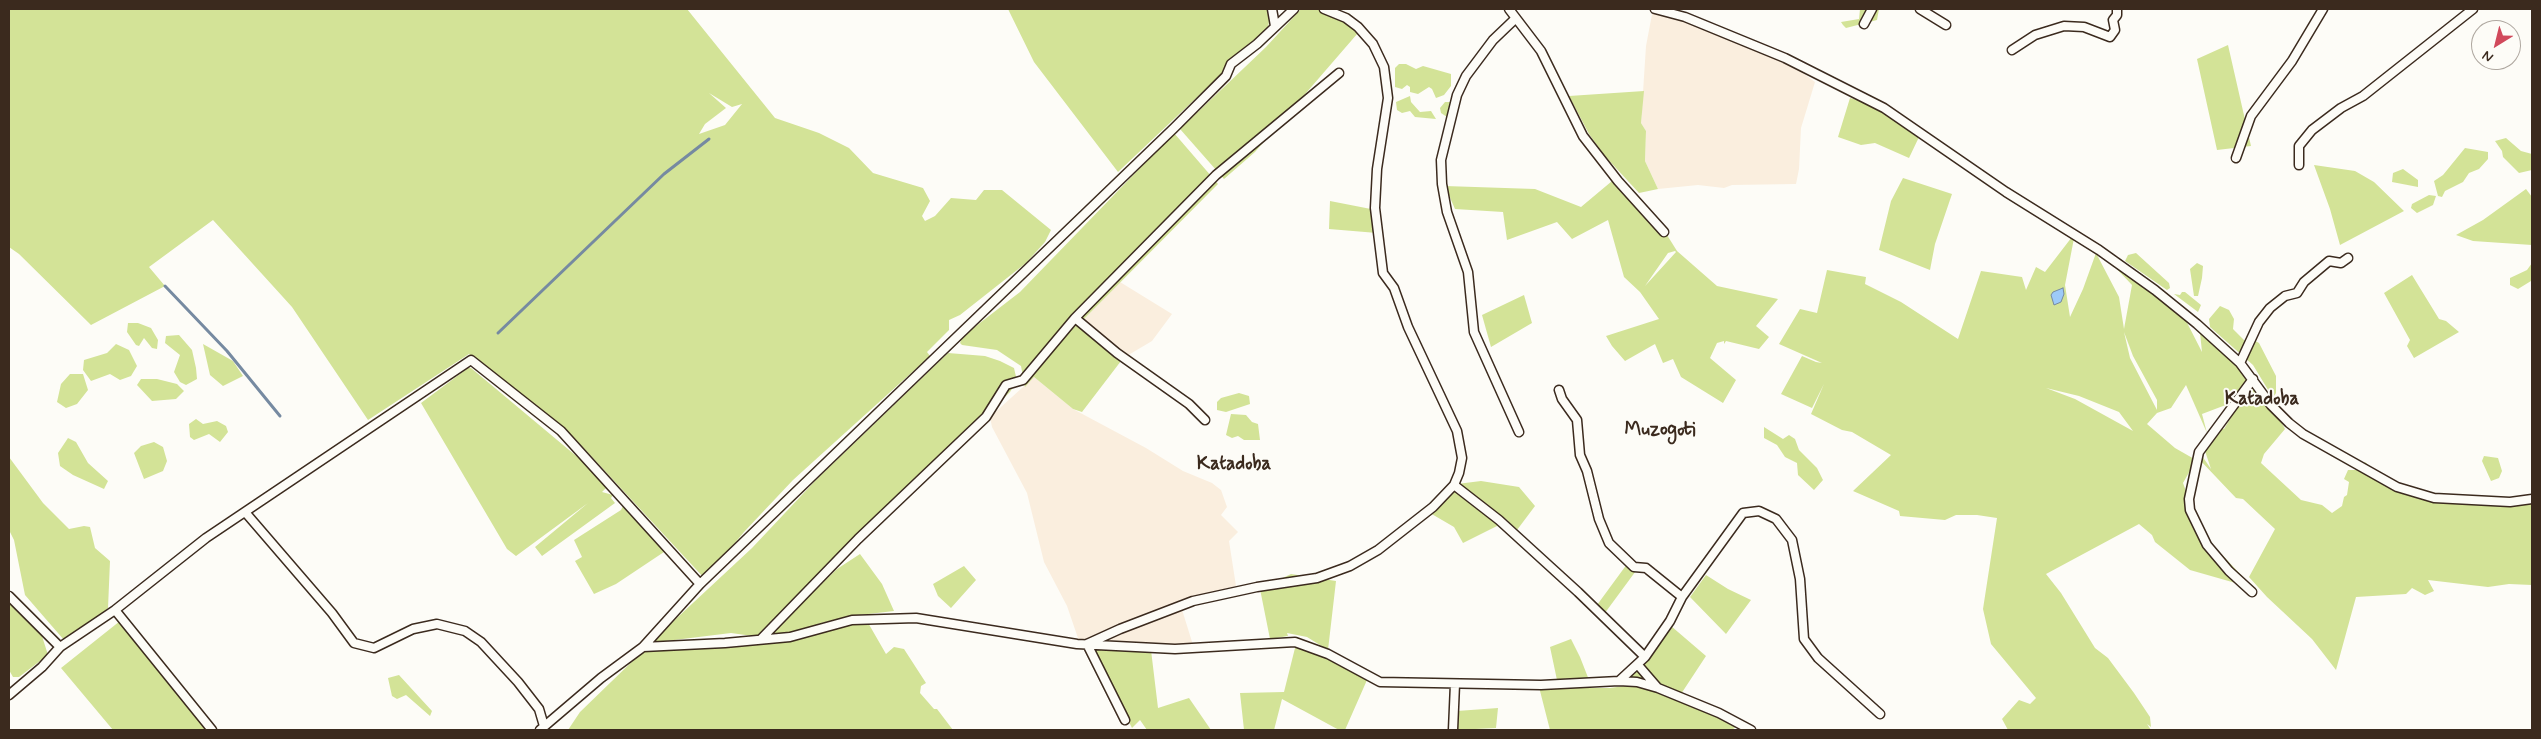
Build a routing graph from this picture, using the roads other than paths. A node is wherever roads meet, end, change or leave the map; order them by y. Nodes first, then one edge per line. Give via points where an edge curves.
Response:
1 (1272, 9) edge
2 (1294, 9) edge
3 (1324, 9) edge
4 (1509, 9) edge
5 (1655, 9) edge
6 (1872, 9) edge
7 (1920, 9) edge
8 (2117, 9) edge
9 (2324, 9) edge
10 (2472, 9) edge
11 (1515, 18) junction
12 (1864, 24) dead end
13 (1946, 25) dead end
14 (1275, 26) junction
15 (2012, 50) dead end
16 (1339, 73) dead end
17 (2236, 158) dead end
18 (2299, 165) dead end
19 (1664, 232) dead end
20 (2348, 258) dead end
21 (1075, 318) junction
22 (2240, 363) junction
23 (2253, 379) junction
24 (1559, 390) dead end
25 (1205, 420) dead end
26 (1519, 432) dead end
27 (1454, 485) junction
28 (2532, 499) edge
29 (245, 512) junction
30 (700, 584) junction
31 (2252, 592) dead end
32 (9, 596) edge
33 (1682, 597) junction
34 (115, 610) junction
35 (761, 639) junction
36 (1087, 644) junction
37 (643, 646) junction
38 (60, 648) junction
39 (1645, 657) junction
40 (1638, 665) junction
41 (1619, 681) junction
42 (1455, 684) junction
43 (1658, 688) junction
44 (9, 695) edge
45 (1880, 714) dead end
46 (1125, 720) dead end
47 (542, 728) edge
48 (212, 730) edge
49 (1453, 730) edge
50 (1751, 730) edge

1 - 14 street
2 - 14 street
3 - 27 street via 1358,27 1372,44 1384,68 1388,98 1377,169 1375,208 1383,273 1394,288 1408,327 1457,431 1462,458
4 - 11 street
5 - 22 street via 1685,17 1786,58 1884,108 2155,290
6 - 12 street
7 - 13 street
8 - 15 street via 2112,20 2115,30 2110,37 2084,27 2064,26 2035,35
9 - 17 street via 2292,61 2251,116
10 - 18 street via 2363,96 2312,130 2299,146
11 - 19 street via 1541,51 1583,136
11 - 26 street via 1493,40 1466,76 1457,95 1441,160 1447,212 1468,272 1474,332
14 - 30 street via 1231,64 1226,76 1006,292 944,347
16 - 21 street via 1216,175
20 - 22 street via 2341,263 2329,261 2304,282 2297,293 2285,296 2270,308 2259,322
21 - 25 street via 1150,378 1189,404
21 - 35 street via 1023,380 1006,385 986,417 858,539
22 - 23 street
23 - 28 street via 2273,408 2303,434 2396,488 2434,498 2510,502
23 - 31 street via 2199,452 2189,500 2207,545
24 - 33 street via 1577,420 1580,455 1609,543 1634,566 1646,568
27 - 36 street via 1433,507 1378,550 1350,566 1317,578 1193,602
27 - 39 street via 1499,520
29 - 30 street via 471,360 561,431
29 - 34 street
29 - 47 street via 354,642 374,648 413,629 437,624 465,631 481,642 510,672 538,709
30 - 37 street
32 - 38 street
33 - 39 street
33 - 45 street via 1743,513 1759,511 1767,514 1785,529 1794,548 1800,579 1804,639 1818,658
34 - 38 street
34 - 48 street
35 - 36 street via 790,636 852,620 916,618
35 - 37 street
36 - 42 street via 1175,649 1295,642 1328,654 1377,681
36 - 46 street
37 - 47 street
38 - 44 street
39 - 40 street
40 - 41 street
40 - 43 street
41 - 42 street
41 - 43 street
42 - 49 street
43 - 50 street via 1719,712

